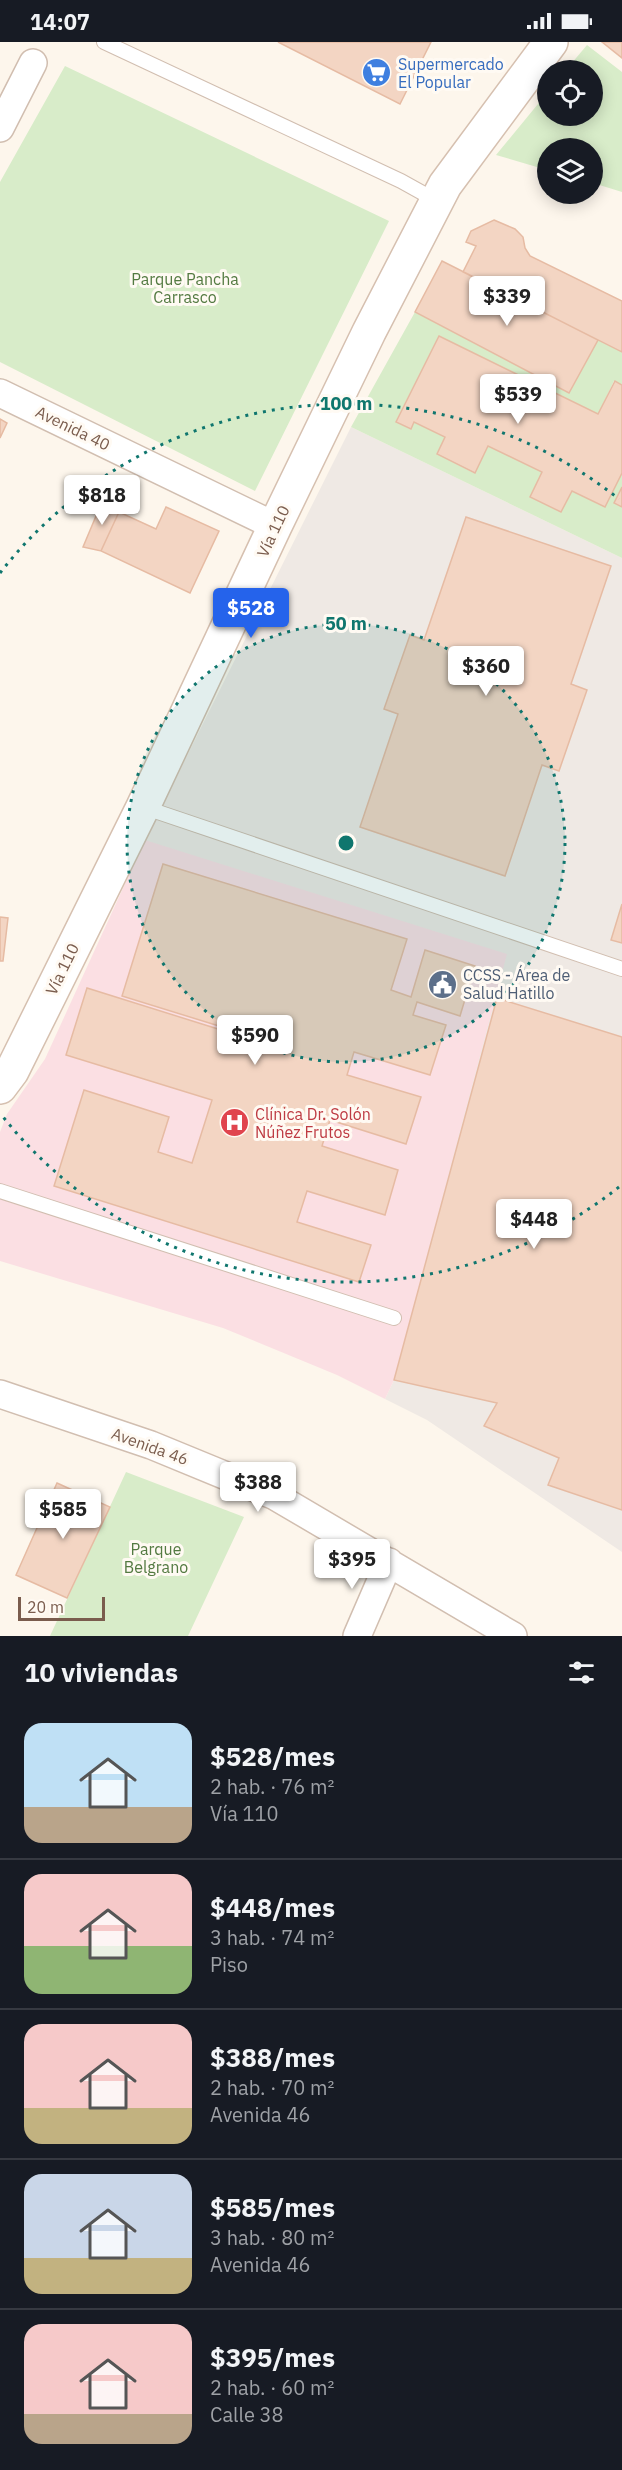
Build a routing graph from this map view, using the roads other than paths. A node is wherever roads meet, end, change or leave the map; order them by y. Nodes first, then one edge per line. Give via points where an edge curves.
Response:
1 (104, 42) edge
2 (551, 42) edge
3 (33, 63) dead end
4 (0, 128) edge
5 (437, 201) junction
6 (0, 393) edge
7 (274, 526) junction
8 (144, 807) junction
9 (622, 969) edge
10 (3, 1084) edge
11 (0, 1191) edge
12 (394, 1318) dead end
13 (0, 1394) edge
14 (389, 1562) junction
15 (357, 1636) edge
16 (513, 1636) edge

1 - 5 lane
2 - 5 main road, Vía 110 via 453,173
3 - 4 street
5 - 7 main road, Vía 110
6 - 7 street, Avenida 40
7 - 8 main road, Vía 110
8 - 9 lane
8 - 10 main road, Vía 110
11 - 12 lane
13 - 14 street, Avenida 46 via 152,1445 275,1496
14 - 15 street
14 - 16 street, Avenida 46

